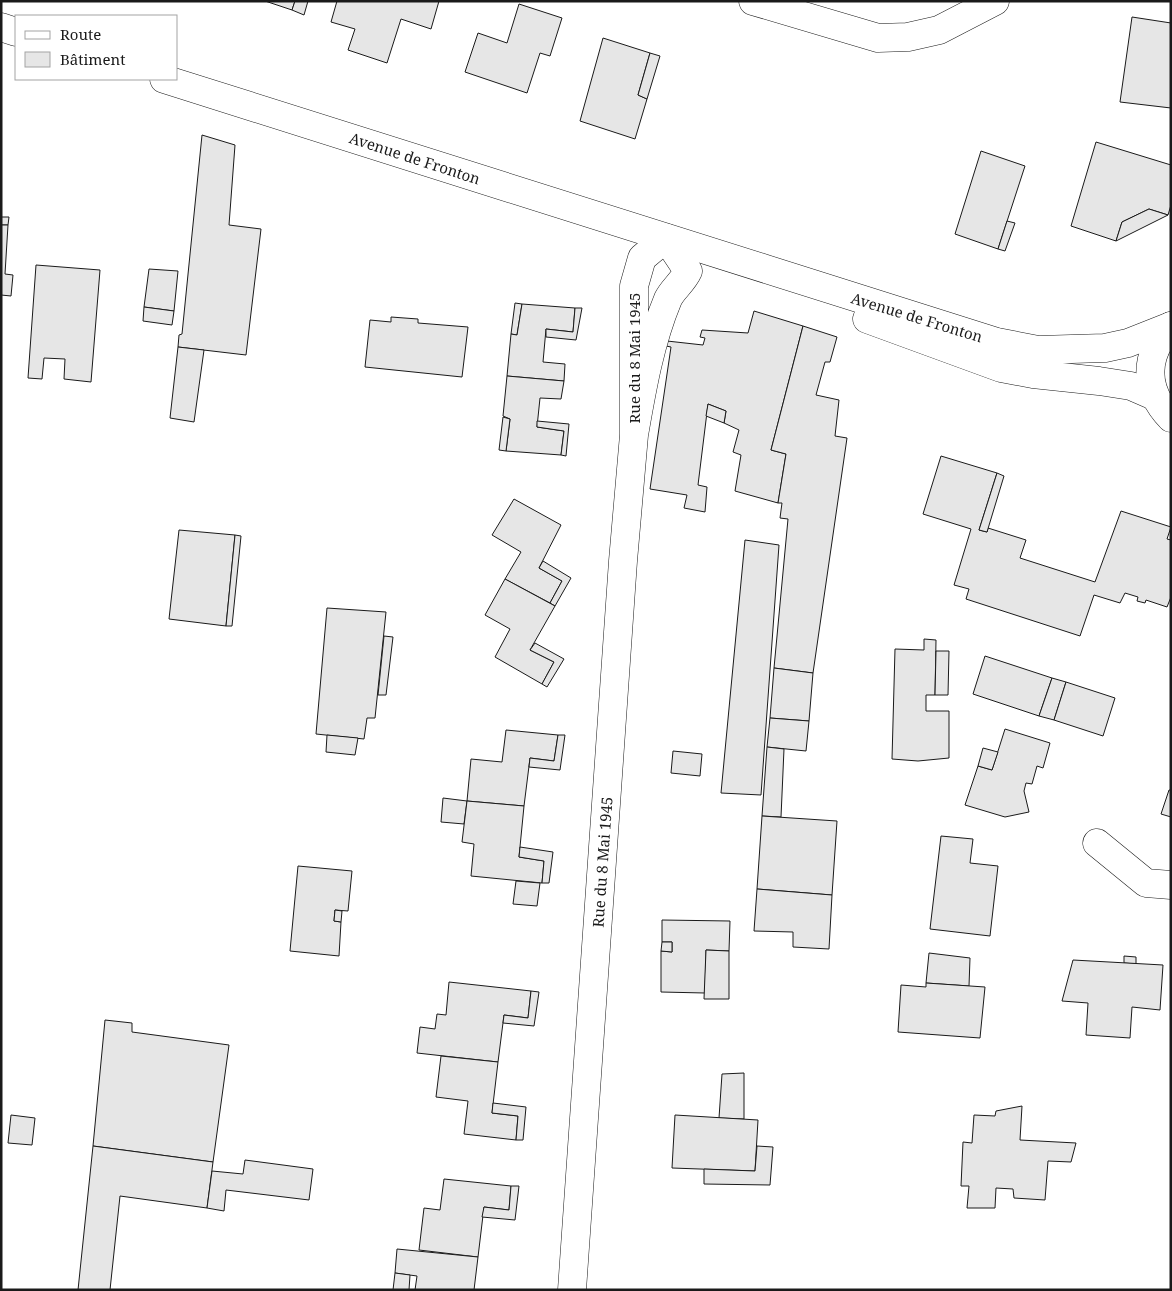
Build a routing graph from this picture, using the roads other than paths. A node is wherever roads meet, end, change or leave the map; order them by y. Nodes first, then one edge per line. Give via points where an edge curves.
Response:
1 (995, 1) edge
2 (756, 2) edge
3 (1, 27) edge
4 (15, 32) edge
5 (167, 80) edge
6 (666, 238) junction
7 (1171, 326) edge
8 (1154, 396) junction
9 (1171, 418) edge
10 (634, 435) junction
11 (1097, 843) dead end
12 (1171, 885) edge
13 (572, 1290) edge

1 - 2 main road via 939,30 908,38 878,38
3 - 4 main road
5 - 6 main road, Avenue de Fronton
6 - 7 main road, Avenue de Fronton via 997,342 1038,350 1105,348 1128,343
6 - 8 main road, Avenue de Fronton via 889,328 1002,368 1131,386
6 - 10 main road, Rue du 8 Mai 1945 via 642,258 634,286
6 - 10 main road, Rue du 8 Mai 1945 via 688,271 668,297 646,367
7 - 8 main road via 1161,337 1150,366
8 - 9 main road
10 - 13 main road, Rue du 8 Mai 1945
11 - 12 main road via 1146,883

